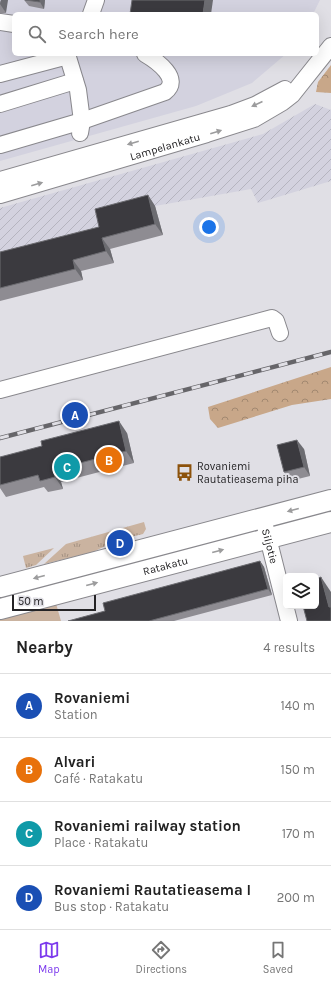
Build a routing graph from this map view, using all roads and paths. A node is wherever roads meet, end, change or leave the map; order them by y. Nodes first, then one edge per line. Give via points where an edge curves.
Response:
1 (96, 0) edge
2 (92, 12) edge
3 (0, 22) edge
4 (12, 24) edge
5 (331, 46) edge
6 (64, 56) edge
7 (68, 56) edge
8 (149, 56) edge
9 (314, 68) junction
10 (0, 74) edge
11 (75, 81) junction
12 (0, 104) edge
13 (81, 127) junction
14 (0, 145) edge
15 (0, 180) edge
16 (0, 195) edge
17 (280, 333) dead end
18 (0, 390) edge
19 (331, 500) edge
20 (263, 518) junction
21 (331, 522) edge
22 (268, 538) junction
23 (171, 542) junction
24 (177, 562) junction
25 (0, 587) edge
26 (0, 609) edge
27 (289, 621) edge

1 - 2 street
3 - 4 street
5 - 9 street, Lampelankatu
6 - 10 street
7 - 11 street
8 - 13 street via 167,72 172,83 170,89
9 -> 15 street, Lampelankatu via 269,98 231,114
16 -> 9 street, Lampelankatu via 254,119 292,95
11 - 12 street
11 - 13 street
13 - 14 street
17 - 18 street via 276,321 272,318
19 -> 20 main road, Ratakatu
20 - 22 street, Siljotie
20 - 23 main road, Ratakatu
21 - 22 main road, Ratakatu
24 -> 22 main road, Ratakatu
22 - 27 street, Siljotie
23 - 24 street
23 -> 25 main road, Ratakatu
26 -> 24 main road, Ratakatu

